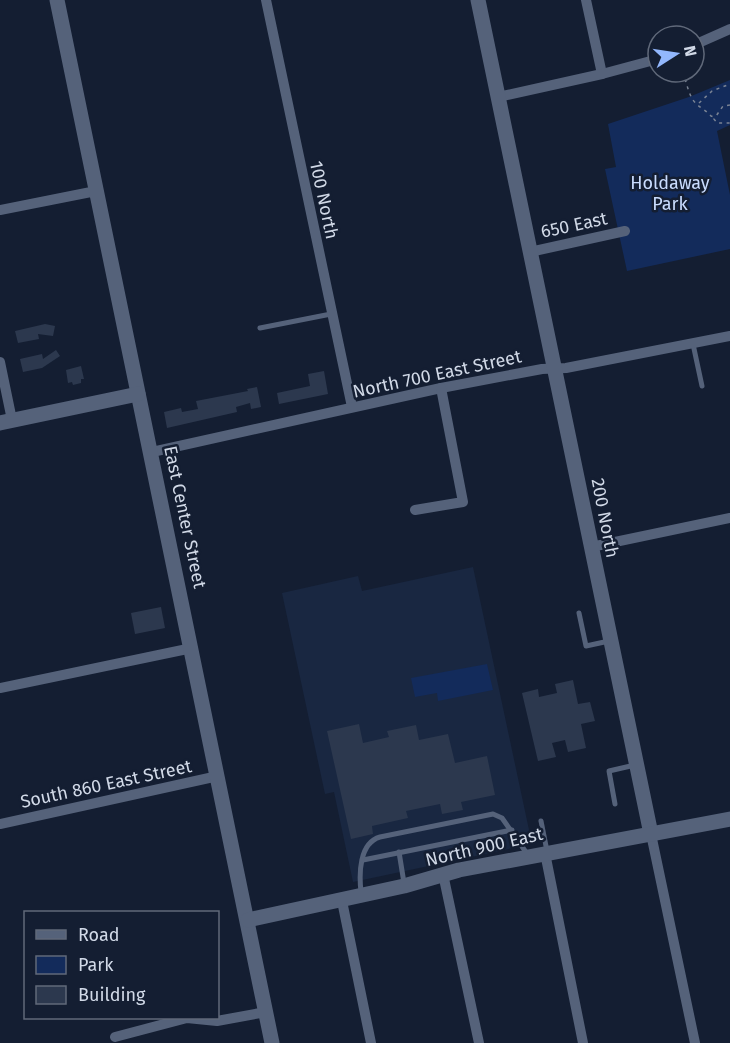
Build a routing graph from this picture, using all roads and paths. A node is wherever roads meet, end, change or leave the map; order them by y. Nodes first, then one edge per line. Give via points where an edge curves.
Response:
1 (57, 0) edge
2 (266, 0) edge
3 (478, 0) edge
4 (586, 0) edge
5 (730, 29) edge
6 (706, 40) edge
7 (646, 62) edge
8 (602, 74) junction
9 (687, 84) edge
10 (730, 84) edge
11 (498, 97) junction
12 (697, 104) junction
13 (730, 105) edge
14 (714, 117) junction
15 (730, 123) edge
16 (96, 191) junction
17 (0, 210) edge
18 (625, 231) dead end
19 (530, 252) junction
20 (331, 314) junction
21 (260, 328) dead end
22 (730, 336) edge
23 (693, 344) junction
24 (0, 362) edge
25 (555, 368) junction
26 (702, 386) dead end
27 (441, 388) junction
28 (138, 394) junction
29 (352, 407) junction
30 (6, 421) edge
31 (152, 452) junction
32 (416, 510) dead end
33 (730, 518) edge
34 (591, 547) junction
35 (579, 613) dead end
36 (610, 641) junction
37 (192, 648) junction
38 (0, 688) edge
39 (637, 765) junction
40 (218, 776) junction
41 (615, 804) dead end
42 (730, 819) edge
43 (541, 821) dead end
44 (0, 824) edge
45 (512, 830) junction
46 (651, 834) junction
47 (399, 852) junction
48 (546, 853) junction
49 (528, 856) junction
50 (363, 860) junction
51 (443, 874) junction
52 (405, 886) junction
53 (361, 896) junction
54 (342, 901) junction
55 (248, 920) junction
56 (266, 1012) junction
57 (183, 1019) edge
58 (197, 1019) edge
59 (115, 1037) dead end
60 (272, 1043) edge
61 (371, 1043) edge
62 (479, 1043) edge
63 (583, 1043) edge
64 (695, 1043) edge

1 - 16 street, East Center Street
2 - 20 street, 100 North
3 - 11 street, 200 North
4 - 8 street
5 - 6 street
7 - 8 street
8 - 11 street
9 - 12 path
10 - 12 path via 712,91
11 - 19 street, 200 North
12 - 14 path
13 - 14 path via 725,104
14 - 15 path via 717,123
16 - 17 street
16 - 28 street, East Center Street
18 - 19 street, 650 East
19 - 25 street, 200 North
20 - 21 lane
20 - 29 street, 100 North
22 - 23 street, North 700 East Street
23 - 25 street, North 700 East Street
23 - 26 lane
24 - 30 street
25 - 27 street, North 700 East Street
25 - 34 street, 200 North
27 - 29 street, North 700 East Street
27 - 32 street via 463,502
28 - 30 street
28 - 31 street, East Center Street
29 - 31 street, North 700 East Street
31 - 37 street, East Center Street
33 - 34 street
34 - 36 street, 200 North
35 - 36 lane via 586,646
36 - 39 street, 200 North
37 - 38 street
37 - 40 street, East Center Street
39 - 41 lane via 609,771
39 - 46 street, 200 North
40 - 44 street, South 860 East Street
40 - 55 street, East Center Street
42 - 46 street, North 900 East
43 - 48 lane
45 - 47 lane
45 - 49 lane
45 - 50 lane via 502,818 489,814 376,838 367,847
46 - 48 street, North 900 East
46 - 64 street, 200 North
47 - 50 lane
47 - 52 lane
48 - 49 street, North 900 East
48 - 63 street
49 - 51 street, North 900 East
50 - 53 lane via 359,870
51 - 52 street, North 900 East
51 - 62 street
52 - 53 street, North 900 East
53 - 54 street, North 900 East
54 - 55 street, North 900 East
54 - 61 street
55 - 56 street, East Center Street
56 - 58 street via 218,1021
56 - 60 street, East Center Street
57 - 59 street

